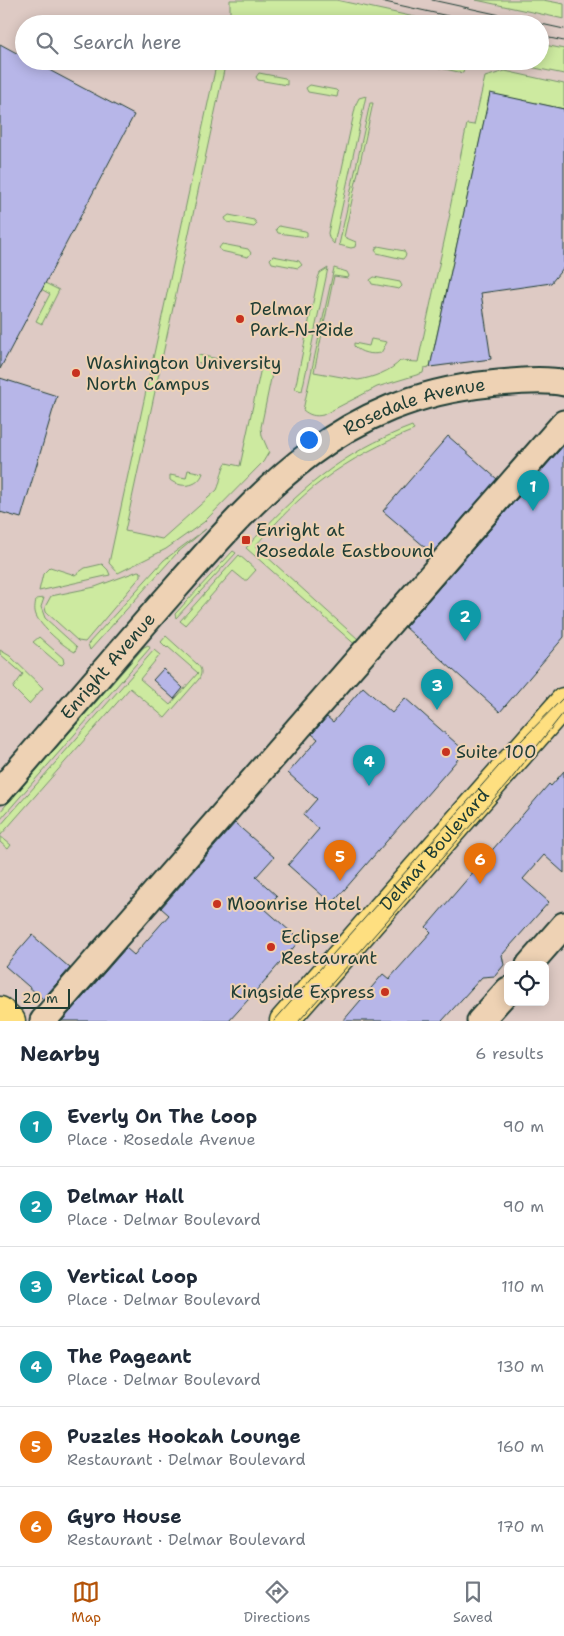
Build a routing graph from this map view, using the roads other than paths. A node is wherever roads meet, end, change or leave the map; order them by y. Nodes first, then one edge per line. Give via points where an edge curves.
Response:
1 (563, 382) edge
2 (564, 423) edge
3 (217, 541) joint
4 (564, 702) edge
5 (0, 791) edge
6 (564, 925) edge
7 (532, 961) edge
8 (504, 994) edge
9 (0, 1011) edge
10 (12, 1021) edge
11 (43, 1021) edge
12 (284, 1021) edge
13 (480, 1021) edge

1 - 3 street, Rosedale Avenue via 469,386 410,400 381,411 346,429 303,458
2 - 11 street
3 - 5 street, Enright Avenue
4 - 12 main road, Delmar Boulevard
6 - 7 street
8 - 13 street
9 - 10 main road

